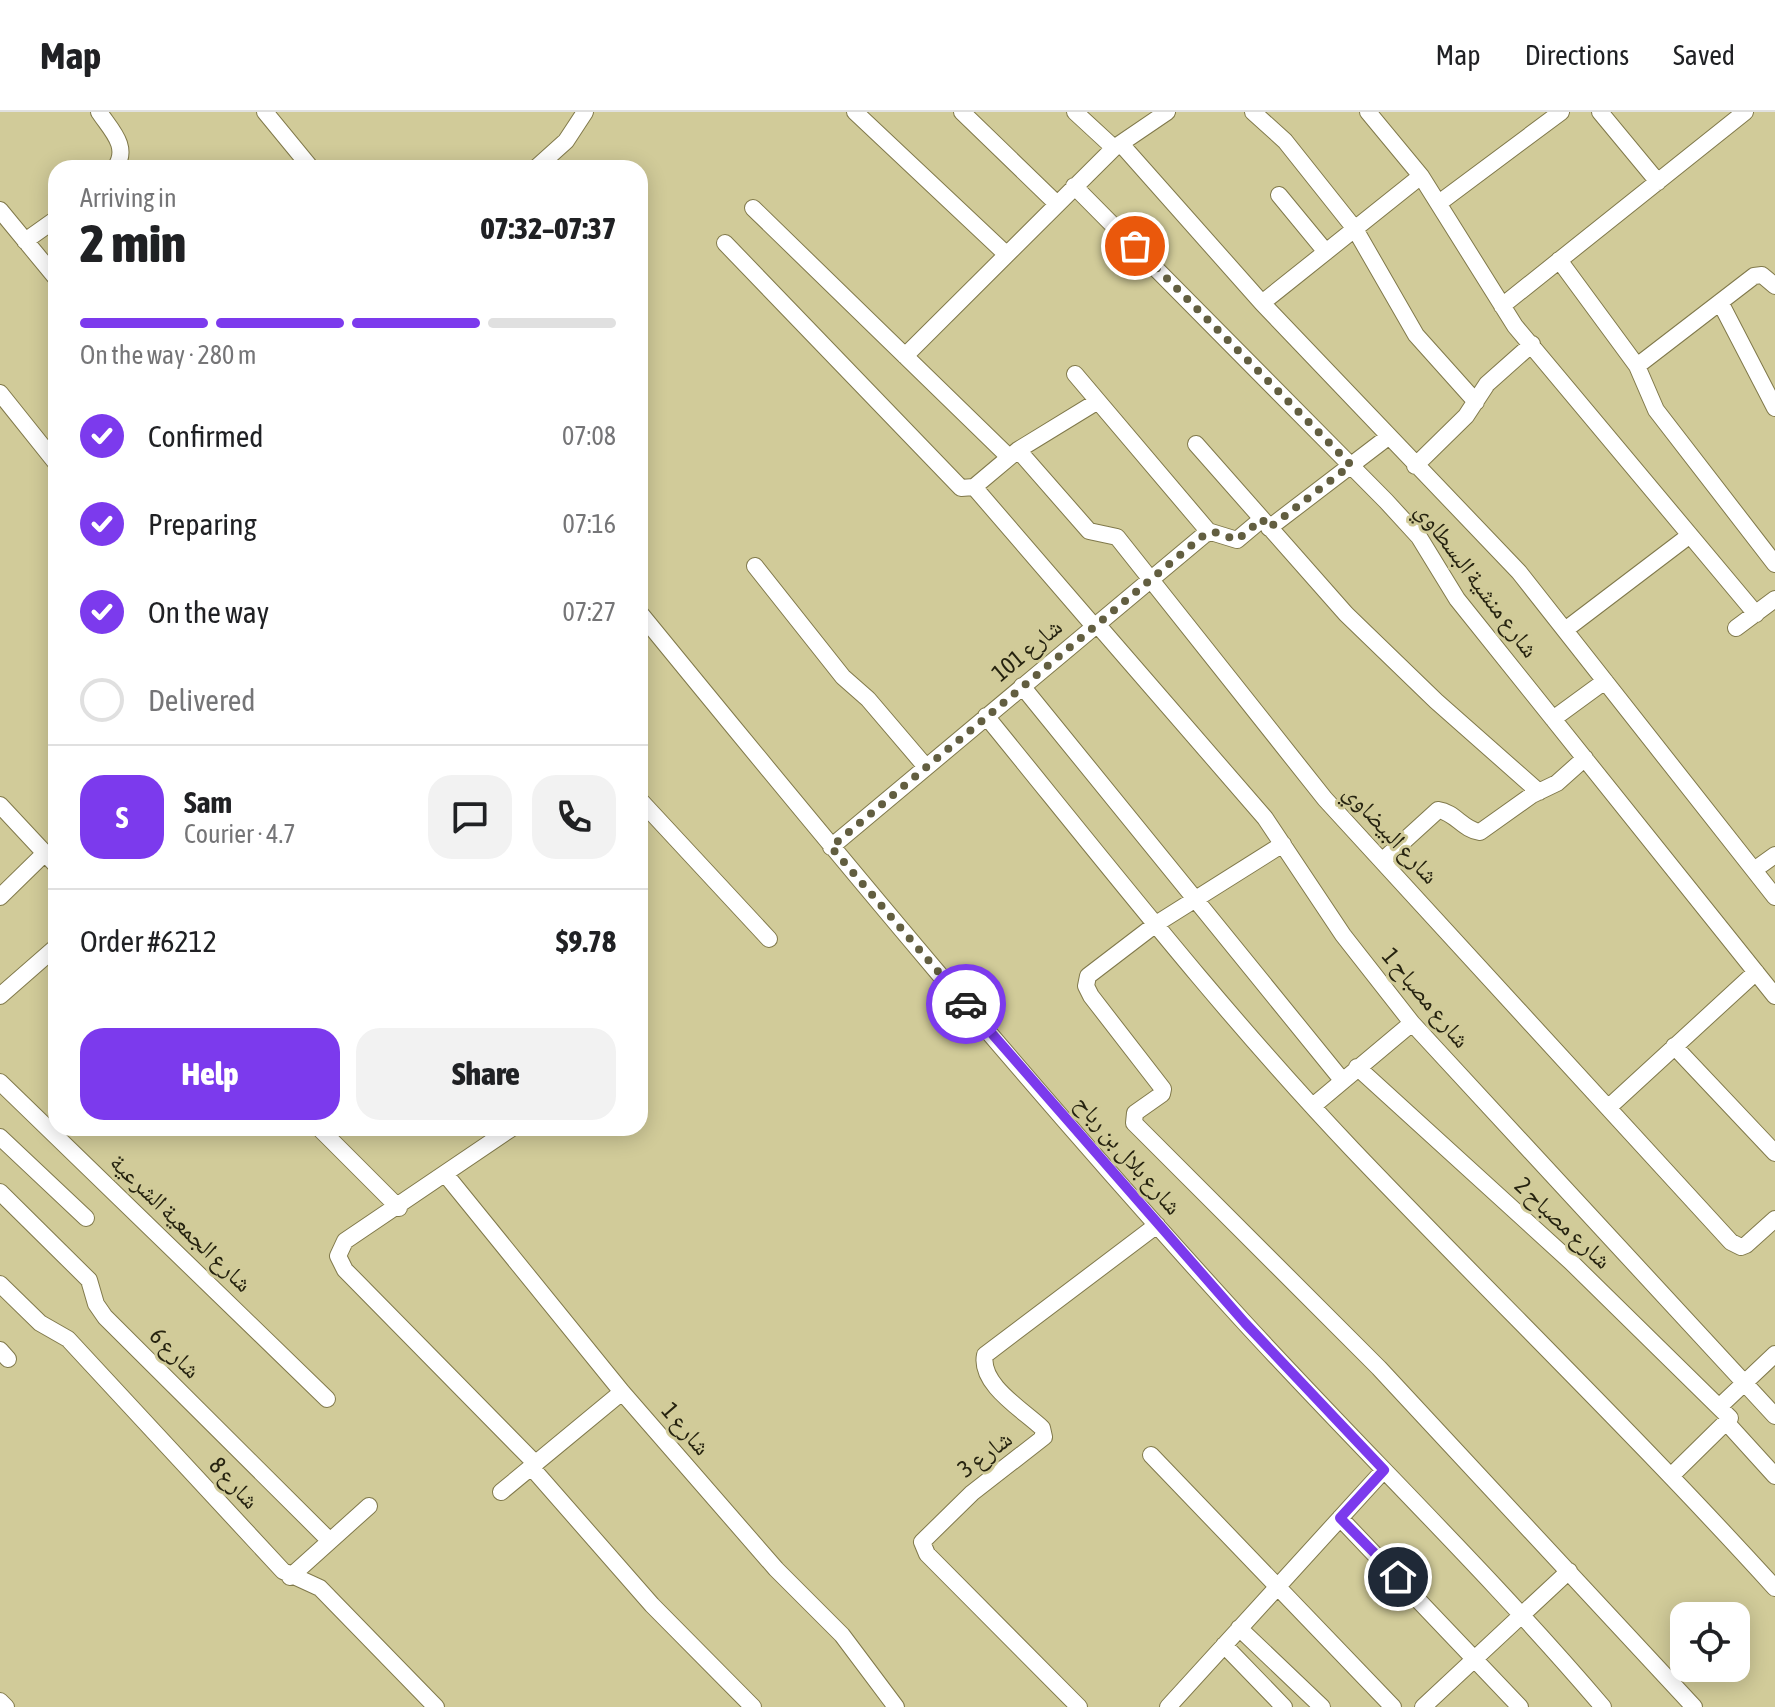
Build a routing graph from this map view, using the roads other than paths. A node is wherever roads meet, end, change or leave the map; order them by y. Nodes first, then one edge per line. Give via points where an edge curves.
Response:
1 (99, 112) edge
2 (265, 112) edge
3 (855, 112) edge
4 (962, 112) edge
5 (1075, 112) edge
6 (1167, 112) edge
7 (1253, 112) edge
8 (1368, 112) edge
9 (1561, 112) edge
10 (1600, 112) edge
11 (1745, 112) edge
12 (579, 115) edge
13 (1117, 146) junction
14 (121, 160) edge
15 (304, 160) edge
16 (546, 160) edge
17 (1421, 176) junction
18 (1658, 182) junction
19 (1074, 186) junction
20 (1279, 195) dead end
21 (1439, 203) junction
22 (1057, 204) junction
23 (753, 208) dead end
24 (0, 210) edge
25 (48, 225) edge
26 (1355, 229) junction
27 (25, 241) junction
28 (725, 243) dead end
29 (1326, 252) junction
30 (1006, 254) junction
31 (1559, 260) junction
32 (48, 268) edge
33 (1775, 286) edge
34 (1720, 302) junction
35 (1262, 303) junction
36 (1502, 306) junction
37 (1532, 344) junction
38 (905, 356) junction
39 (1637, 366) junction
40 (1075, 374) dead end
41 (0, 393) edge
42 (1098, 401) junction
43 (1476, 402) junction
44 (1775, 408) edge
45 (1388, 437) junction
46 (1196, 444) dead end
47 (48, 453) edge
48 (1014, 454) junction
49 (1351, 465) junction
50 (1415, 466) junction
51 (974, 487) junction
52 (1265, 524) junction
53 (1209, 532) junction
54 (1690, 535) junction
55 (1775, 564) edge
56 (755, 566) dead end
57 (1149, 578) junction
58 (1775, 599) edge
59 (1756, 614) junction
60 (648, 623) edge
61 (1094, 624) junction
62 (1736, 628) dead end
63 (1565, 630) junction
64 (1605, 681) junction
65 (1022, 686) junction
66 (986, 716) junction
67 (1553, 719) junction
68 (1585, 758) junction
69 (926, 767) junction
70 (1539, 792) junction
71 (0, 805) edge
72 (648, 809) edge
73 (1283, 844) junction
74 (831, 847) junction
75 (1775, 855) edge
76 (48, 857) edge
77 (48, 861) edge
78 (1382, 861) junction
79 (1754, 870) junction
80 (0, 897) edge
81 (1775, 897) edge
82 (1196, 899) junction
83 (1156, 924) junction
84 (769, 939) dead end
85 (48, 954) edge
86 (1756, 972) junction
87 (0, 996) edge
88 (1775, 996) edge
89 (1412, 1023) junction
90 (1674, 1046) junction
91 (1357, 1067) junction
92 (1342, 1080) junction
93 (0, 1082) edge
94 (1313, 1106) junction
95 (1609, 1107) junction
96 (48, 1129) edge
97 (56, 1136) edge
98 (327, 1136) edge
99 (501, 1136) edge
100 (0, 1137) edge
101 (1775, 1153) edge
102 (446, 1175) junction
103 (0, 1192) edge
104 (399, 1208) junction
105 (86, 1218) dead end
106 (1775, 1219) edge
107 (1157, 1225) junction
108 (0, 1284) edge
109 (1773, 1358) edge
110 (1744, 1382) junction
111 (622, 1392) junction
112 (327, 1399) dead end
113 (1775, 1416) edge
114 (1725, 1417) junction
115 (1151, 1455) dead end
116 (534, 1466) junction
117 (1384, 1470) junction
118 (1672, 1475) junction
119 (1775, 1476) edge
120 (501, 1492) dead end
121 (369, 1506) dead end
122 (1340, 1518) junction
123 (330, 1541) junction
124 (1569, 1571) junction
125 (290, 1577) junction
126 (1277, 1586) junction
127 (1775, 1588) edge
128 (1523, 1614) junction
129 (1239, 1628) junction
130 (1224, 1645) junction
131 (1476, 1657) junction
132 (0, 1701) edge
133 (1602, 1706) edge
134 (6, 1707) edge
135 (436, 1707) edge
136 (753, 1707) edge
137 (896, 1707) edge
138 (1079, 1707) edge
139 (1168, 1707) edge
140 (1284, 1707) edge
141 (1322, 1707) edge
142 (1393, 1707) edge
143 (1423, 1707) edge
144 (1520, 1707) edge
145 (1694, 1707) edge

1 - 14 street via 121,143
2 - 15 street
3 - 30 street
4 - 22 street
5 - 13 street
6 - 13 street
7 - 26 street via 1285,141
8 - 17 street
9 - 21 street
10 - 18 street
11 - 18 street
12 - 16 street via 560,148
13 - 19 street
13 - 35 street
17 - 21 street
17 - 26 street
18 - 31 street
19 - 22 street
19 - 49 street, شارع منشية البسطاوي
20 - 29 street
21 - 36 street
22 - 30 street
23 - 38 street, شارع البيضاوي
24 - 27 street
25 - 27 street
26 - 29 street
26 - 43 street via 1416,335
27 - 32 street
28 - 51 street, شارع مصباح 1 via 961,488
29 - 35 street
30 - 38 street
31 - 36 street
31 - 39 street
33 - 34 street via 1762,275 1754,276
34 - 39 street
34 - 44 street
35 - 45 street
36 - 37 street
37 - 43 street via 1487,384
37 - 54 street
38 - 48 street, شارع البيضاوي
39 - 55 street via 1656,410
40 - 42 street
41 - 47 street
42 - 48 street
42 - 53 street
43 - 50 street
45 - 49 street
45 - 50 street
46 - 52 street
48 - 51 street
48 - 57 street, شارع البيضاوي via 1089,531 1117,537
49 - 52 street
49 - 67 street, شارع منشية البسطاوي via 1419,537 1457,599
50 - 63 street via 1499,549
51 - 61 street, شارع مصباح 1
52 - 53 street via 1237,540
52 - 70 street via 1346,614
53 - 57 street, شارع 101
54 - 59 street
54 - 63 street
56 - 69 street via 843,677
57 - 61 street, شارع 101
57 - 78 street, شارع البيضاوي via 1306,775
58 - 59 street
59 - 62 street
60 - 74 street, شارع بلال بن رباح
61 - 65 street, شارع 101
61 - 73 street, شارع مصباح 1
63 - 64 street
64 - 67 street
64 - 79 street
65 - 66 street, شارع 101
65 - 82 street
66 - 69 street, شارع 101
66 - 83 street
67 - 68 street, شارع منشية البسطاوي
68 - 70 street
68 - 86 street, شارع منشية البسطاوي
69 - 74 street, شارع 101
70 - 78 street via 1480,832 1438,810
71 - 76 street
72 - 84 street
73 - 82 street
73 - 89 street, شارع مصباح 1 via 1343,935
74 - 107 street, شارع بلال بن رباح
75 - 79 street
77 - 80 street
78 - 95 street, شارع البيضاوي
79 - 81 street
82 - 83 street
82 - 92 street
83 - 94 street
83 - 124 street via 1095,967 1086,986 1163,1089 1135,1113 1134,1123 1379,1368
85 - 87 street
86 - 88 street, شارع منشية البسطاوي
86 - 90 street
89 - 91 street
89 - 110 street, شارع مصباح 1
90 - 95 street
90 - 101 street
91 - 92 street
91 - 114 street, شارع مصباح 2 via 1570,1261
92 - 94 street
93 - 96 street, شارع الجمعية الشرعية
94 - 118 street
95 - 106 street, شارع البيضاوي via 1731,1242 1741,1247
97 - 112 street, شارع الجمعية الشرعية
98 - 104 street
99 - 102 street
100 - 105 street
102 - 104 street
102 - 111 street, شارع 1
103 - 123 street, شارع 6 via 89,1280 105,1317
104 - 116 street via 345,1241 338,1256 345,1270
107 - 117 street, شارع بلال بن رباح
107 - 138 street, شارع 3 via 985,1355 983,1365 993,1383 1042,1428 1044,1437 972,1493 922,1542 927,1554
108 - 125 street, شارع 8 via 40,1323 68,1339
109 - 110 street
110 - 113 street, شارع مصباح 1
110 - 114 street
111 - 116 street
111 - 137 street, شارع 1 via 776,1569 842,1635
114 - 118 street
114 - 119 street, شارع مصباح 2
115 - 126 street
116 - 120 street
116 - 136 street via 652,1605
117 - 122 street
117 - 128 street, شارع بلال بن رباح
118 - 127 street
121 - 123 street
122 - 126 street
122 - 131 street
123 - 125 street
124 - 128 street
124 - 145 street
125 - 135 street, شارع 8 via 320,1588
126 - 129 street
126 - 142 street
128 - 131 street
128 - 133 street, شارع بلال بن رباح
129 - 130 street
129 - 141 street
130 - 139 street
130 - 140 street
131 - 143 street
131 - 144 street
132 - 134 street

